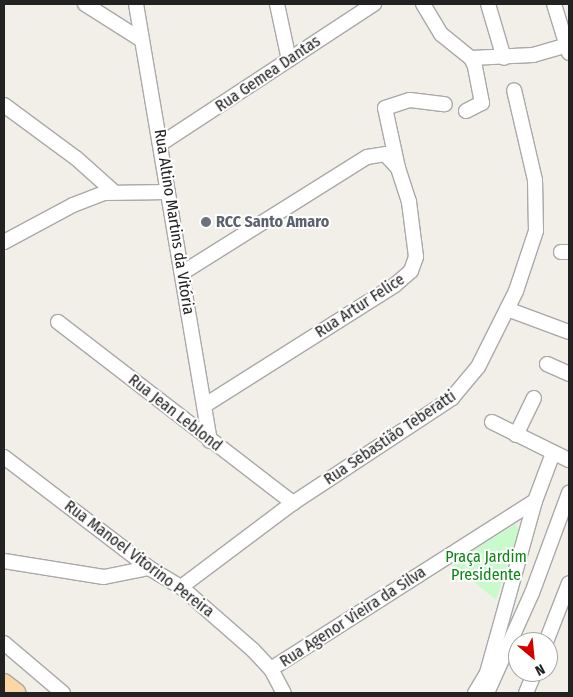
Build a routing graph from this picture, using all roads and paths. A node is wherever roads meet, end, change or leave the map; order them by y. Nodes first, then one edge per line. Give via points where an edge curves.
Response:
1 (85, 4) edge
2 (136, 4) edge
3 (276, 4) edge
4 (374, 4) edge
5 (423, 4) edge
6 (488, 4) edge
7 (554, 4) edge
8 (140, 39) junction
9 (569, 48) edge
10 (470, 58) junction
11 (504, 58) junction
12 (290, 60) junction
13 (514, 90) dead end
14 (445, 104) dead end
15 (4, 105) edge
16 (466, 111) dead end
17 (162, 143) junction
18 (398, 168) junction
19 (114, 192) junction
20 (168, 192) junction
21 (4, 242) edge
22 (182, 273) junction
23 (507, 309) junction
24 (58, 322) dead end
25 (569, 332) edge
26 (547, 364) dead end
27 (569, 374) edge
28 (534, 398) dead end
29 (204, 405) junction
30 (492, 422) dead end
31 (516, 436) junction
32 (210, 441) junction
33 (553, 454) junction
34 (4, 457) edge
35 (569, 460) edge
36 (569, 493) edge
37 (535, 501) junction
38 (293, 503) junction
39 (4, 561) edge
40 (150, 568) junction
41 (569, 583) edge
42 (181, 587) junction
43 (550, 632) edge
44 (4, 643) edge
45 (271, 669) junction
46 (4, 682) edge
47 (17, 693) edge
48 (64, 693) edge
49 (284, 693) edge
50 (475, 693) edge
51 (487, 693) edge

1 - 8 street
2 - 8 street, Rua Altino Martins da Vitória
3 - 12 street
4 - 12 street, Rua Gemea Dantas
5 - 10 street via 441,34
6 - 11 street
7 - 9 street
8 - 17 street, Rua Altino Martins da Vitória
9 - 11 street
10 - 11 street
10 - 16 street via 475,66 482,103
12 - 17 street, Rua Gemea Dantas
13 - 23 street, Rua Sebastião Teberatti via 535,180 538,211 531,252
14 - 18 street, Rua Artur Felice via 410,100 385,108
15 - 19 street via 76,158
17 - 20 street, Rua Altino Martins da Vitória
18 - 22 street via 385,154 366,157
18 - 29 street, Rua Artur Felice via 409,202 415,248 415,265 411,271 395,285
19 - 20 street
19 - 21 street via 88,198
20 - 22 street, Rua Altino Martins da Vitória
22 - 29 street, Rua Altino Martins da Vitória
23 - 25 street
23 - 38 street, Rua Sebastião Teberatti via 478,367 452,398
24 - 32 street, Rua Jean Leblond
26 - 27 street
28 - 31 street
29 - 32 street, Rua Altino Martins da Vitória
30 - 31 street
31 - 33 street
32 - 38 street, Rua Jean Leblond
33 - 35 street
33 - 37 street
34 - 40 street, Rua Manoel Vitorino Pereira
36 - 51 street via 532,593
37 - 45 street, Rua Agenor Vieira da Silva
37 - 50 street via 487,673
38 - 42 street, Rua Sebastião Teberatti
39 - 40 street via 104,578
40 - 42 street, Rua Manoel Vitorino Pereira
41 - 43 street
42 - 45 street, Rua Manoel Vitorino Pereira
44 - 48 street
45 - 49 street, Rua Manoel Vitorino Pereira
46 - 47 main road

